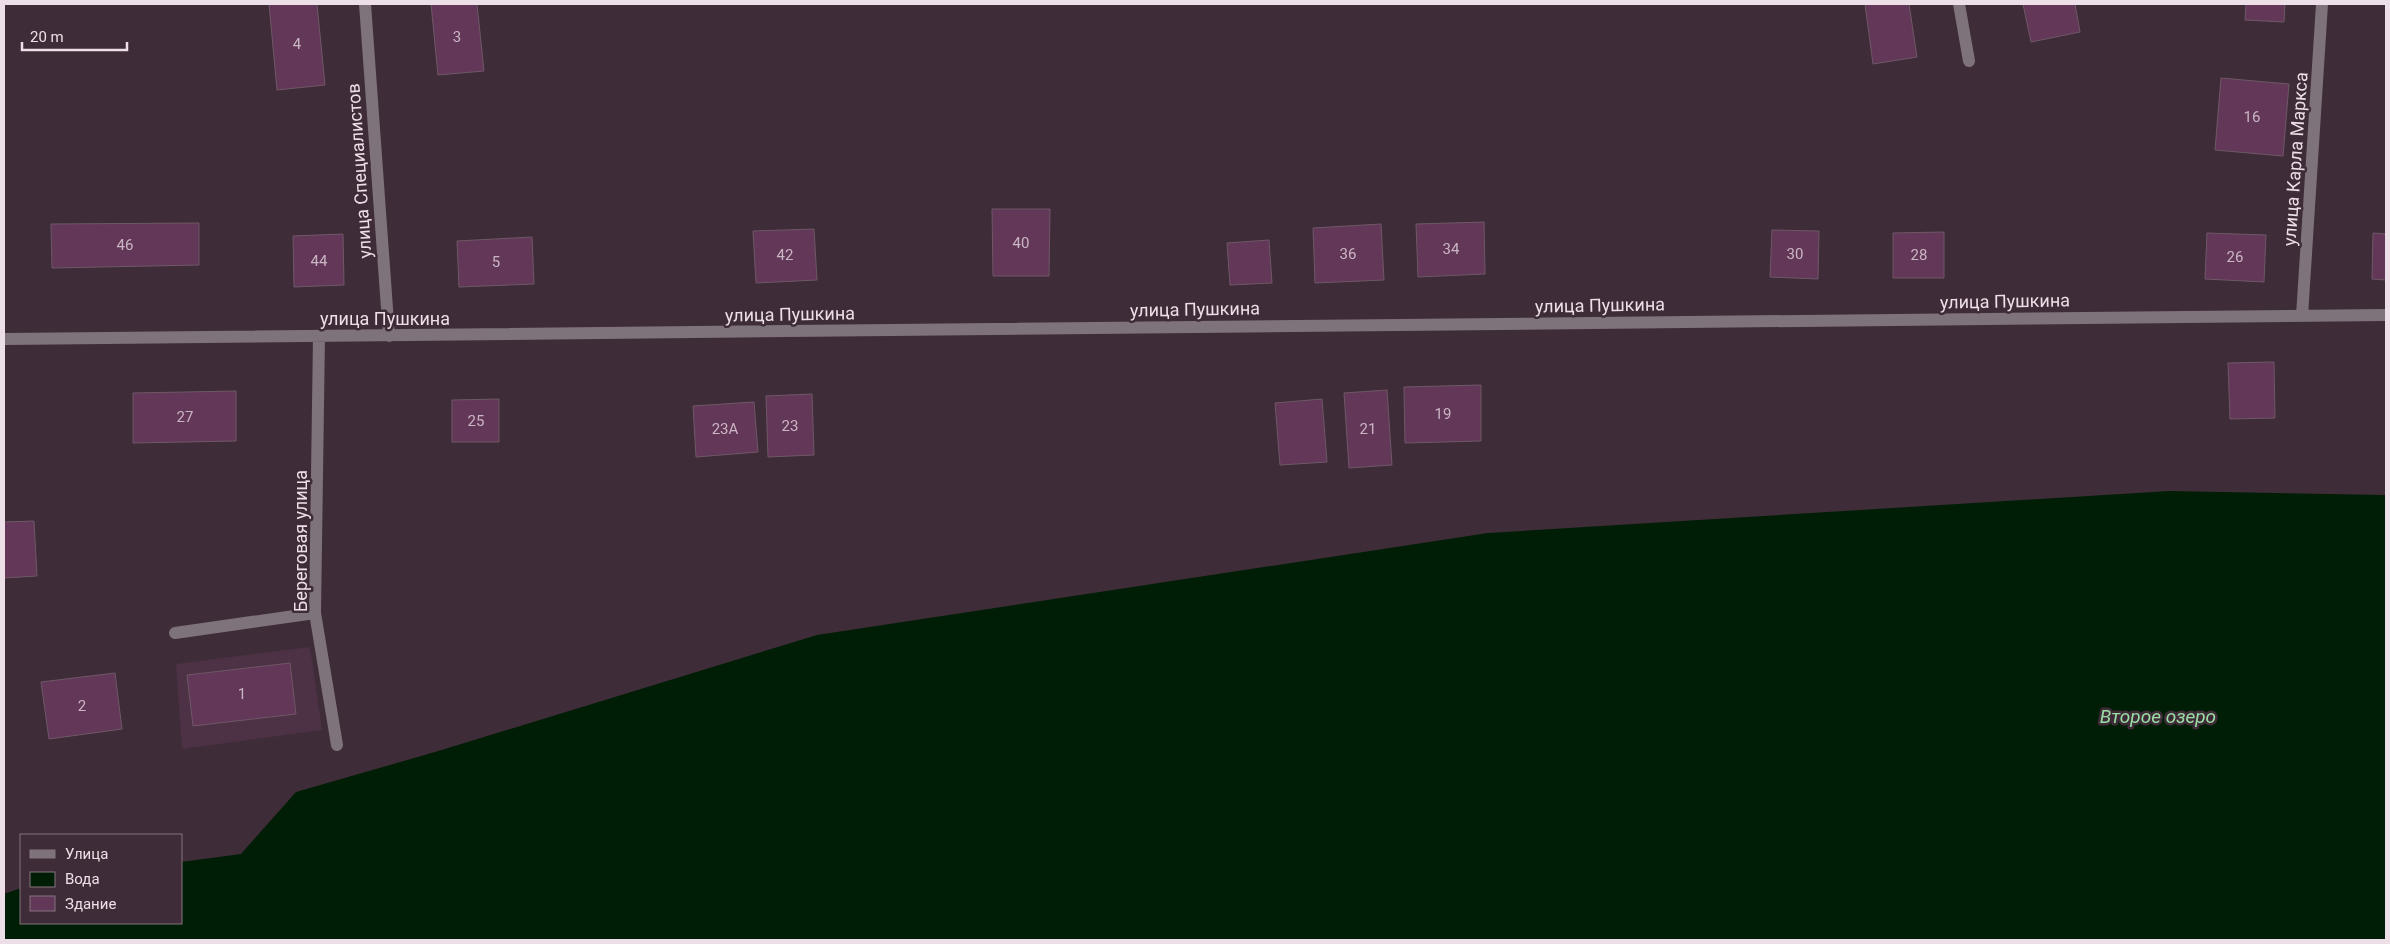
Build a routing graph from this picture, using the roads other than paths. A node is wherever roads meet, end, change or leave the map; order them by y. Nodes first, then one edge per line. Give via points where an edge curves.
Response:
1 (365, 4) edge
2 (1959, 4) edge
3 (2322, 4) edge
4 (1969, 61) dead end
5 (2386, 315) edge
6 (2302, 316) junction
7 (319, 336) junction
8 (389, 336) junction
9 (4, 339) edge
10 (315, 613) junction
11 (175, 633) dead end
12 (337, 745) dead end

1 - 8 street, улица Специалистов
2 - 4 street
3 - 6 street, улица Карла Маркса
5 - 6 street, улица Пушкина
6 - 8 street, улица Пушкина
7 - 8 street, улица Пушкина
7 - 9 street, улица Пушкина
7 - 10 street, Береговая улица
10 - 11 street
10 - 12 street, Береговая улица

